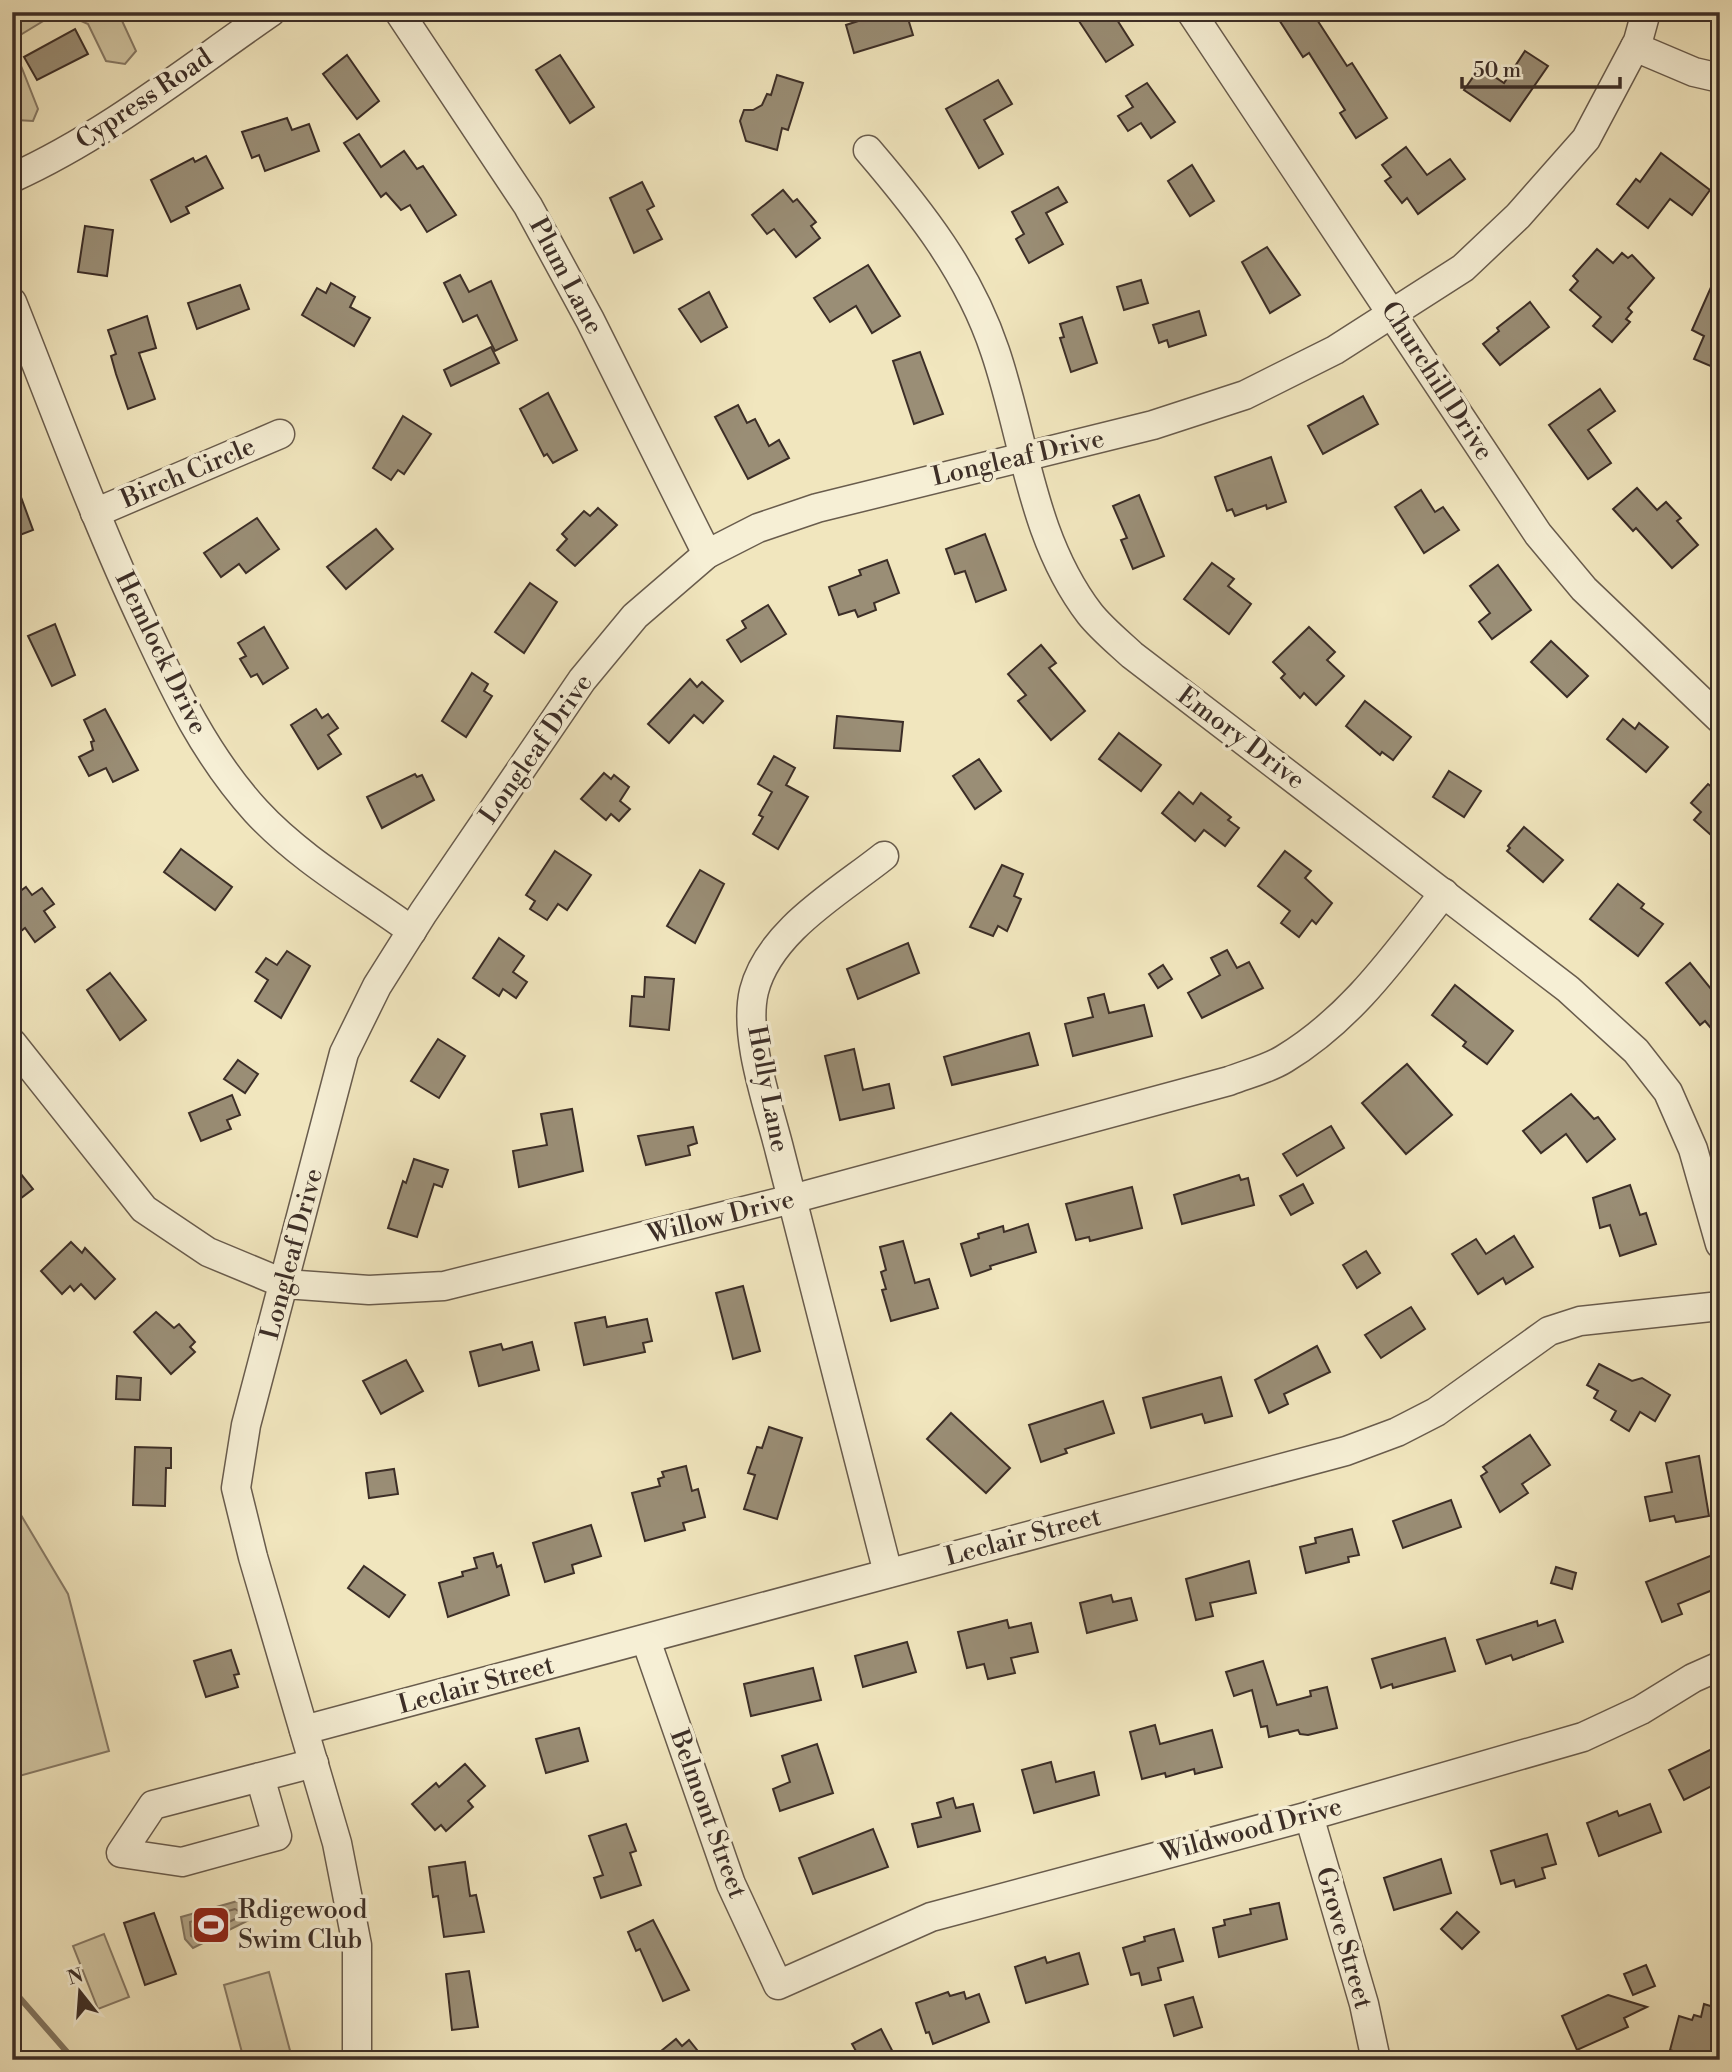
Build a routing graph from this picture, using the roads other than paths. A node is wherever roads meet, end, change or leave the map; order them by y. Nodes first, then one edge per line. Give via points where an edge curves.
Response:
1 (271, 12) edge
2 (399, 12) edge
3 (1191, 12) edge
4 (1646, 12) edge
5 (1635, 47) junction
6 (1720, 78) edge
7 (868, 150) dead end
8 (12, 178) edge
9 (12, 302) edge
10 (1394, 315) junction
11 (280, 434) dead end
12 (1024, 458) junction
13 (95, 513) junction
14 (707, 554) junction
15 (1720, 719) edge
16 (884, 856) dead end
17 (1444, 893) junction
18 (412, 930) junction
19 (12, 1043) edge
20 (792, 1199) junction
21 (1720, 1244) edge
22 (285, 1284) junction
23 (1720, 1306) edge
24 (888, 1573) junction
25 (646, 1640) junction
26 (1720, 1666) edge
27 (304, 1730) junction
28 (314, 1763) junction
29 (260, 1777) junction
30 (1309, 1816) junction
31 (778, 1985) joint
32 (357, 2060) edge
33 (1376, 2060) edge

1 - 8 street, Cypress Road via 95,134
2 - 14 street, Plum Lane via 528,206
3 - 10 street, Churchill Drive
4 - 5 street, Longleaf Drive
5 - 6 street
5 - 10 street, Longleaf Drive via 1586,139 1518,216 1463,268
7 - 12 street, Emory Drive via 916,206 960,269 995,350
9 - 13 street, Hemlock Drive
10 - 12 street, Longleaf Drive via 1245,395 1153,425
10 - 15 street, Churchill Drive via 1538,534 1584,589
11 - 13 street, Birch Circle
12 - 14 street, Longleaf Drive via 817,508 758,528
12 - 17 street, Emory Drive via 1042,526 1067,579 1091,615 1132,655
13 - 18 street, Hemlock Drive via 187,717 223,772 258,813 300,851
14 - 18 street, Longleaf Drive via 635,615 582,680
16 - 20 street, Holly Lane via 795,927 769,957 754,991 751,1023
17 - 20 street, Willow Drive via 1371,986 1327,1029 1282,1060 1229,1081
17 - 21 street, Emory Drive via 1568,989 1636,1052 1668,1092 1693,1149
18 - 22 street, Longleaf Drive via 377,986 344,1053
19 - 22 street, Willow Drive via 144,1209 208,1252
20 - 22 street, Willow Drive via 444,1286 369,1290
20 - 24 street, Holly Lane
22 - 27 street, Longleaf Drive via 246,1425 236,1488
23 - 24 street, Leclair Street via 1580,1321 1549,1331 1436,1412 1346,1451
24 - 25 street, Leclair Street
25 - 27 street, Leclair Street
25 - 31 street, Belmont Street via 731,1884
26 - 30 street, Wildwood Drive via 1583,1737
27 - 28 street, Longleaf Drive
28 - 29 street
28 - 32 street, Longleaf Drive via 337,1843 357,1945
29 - 29 street via 153,1805 121,1853 182,1862 277,1836
30 - 31 street, Wildwood Drive via 931,1917
30 - 33 street, Grove Street

